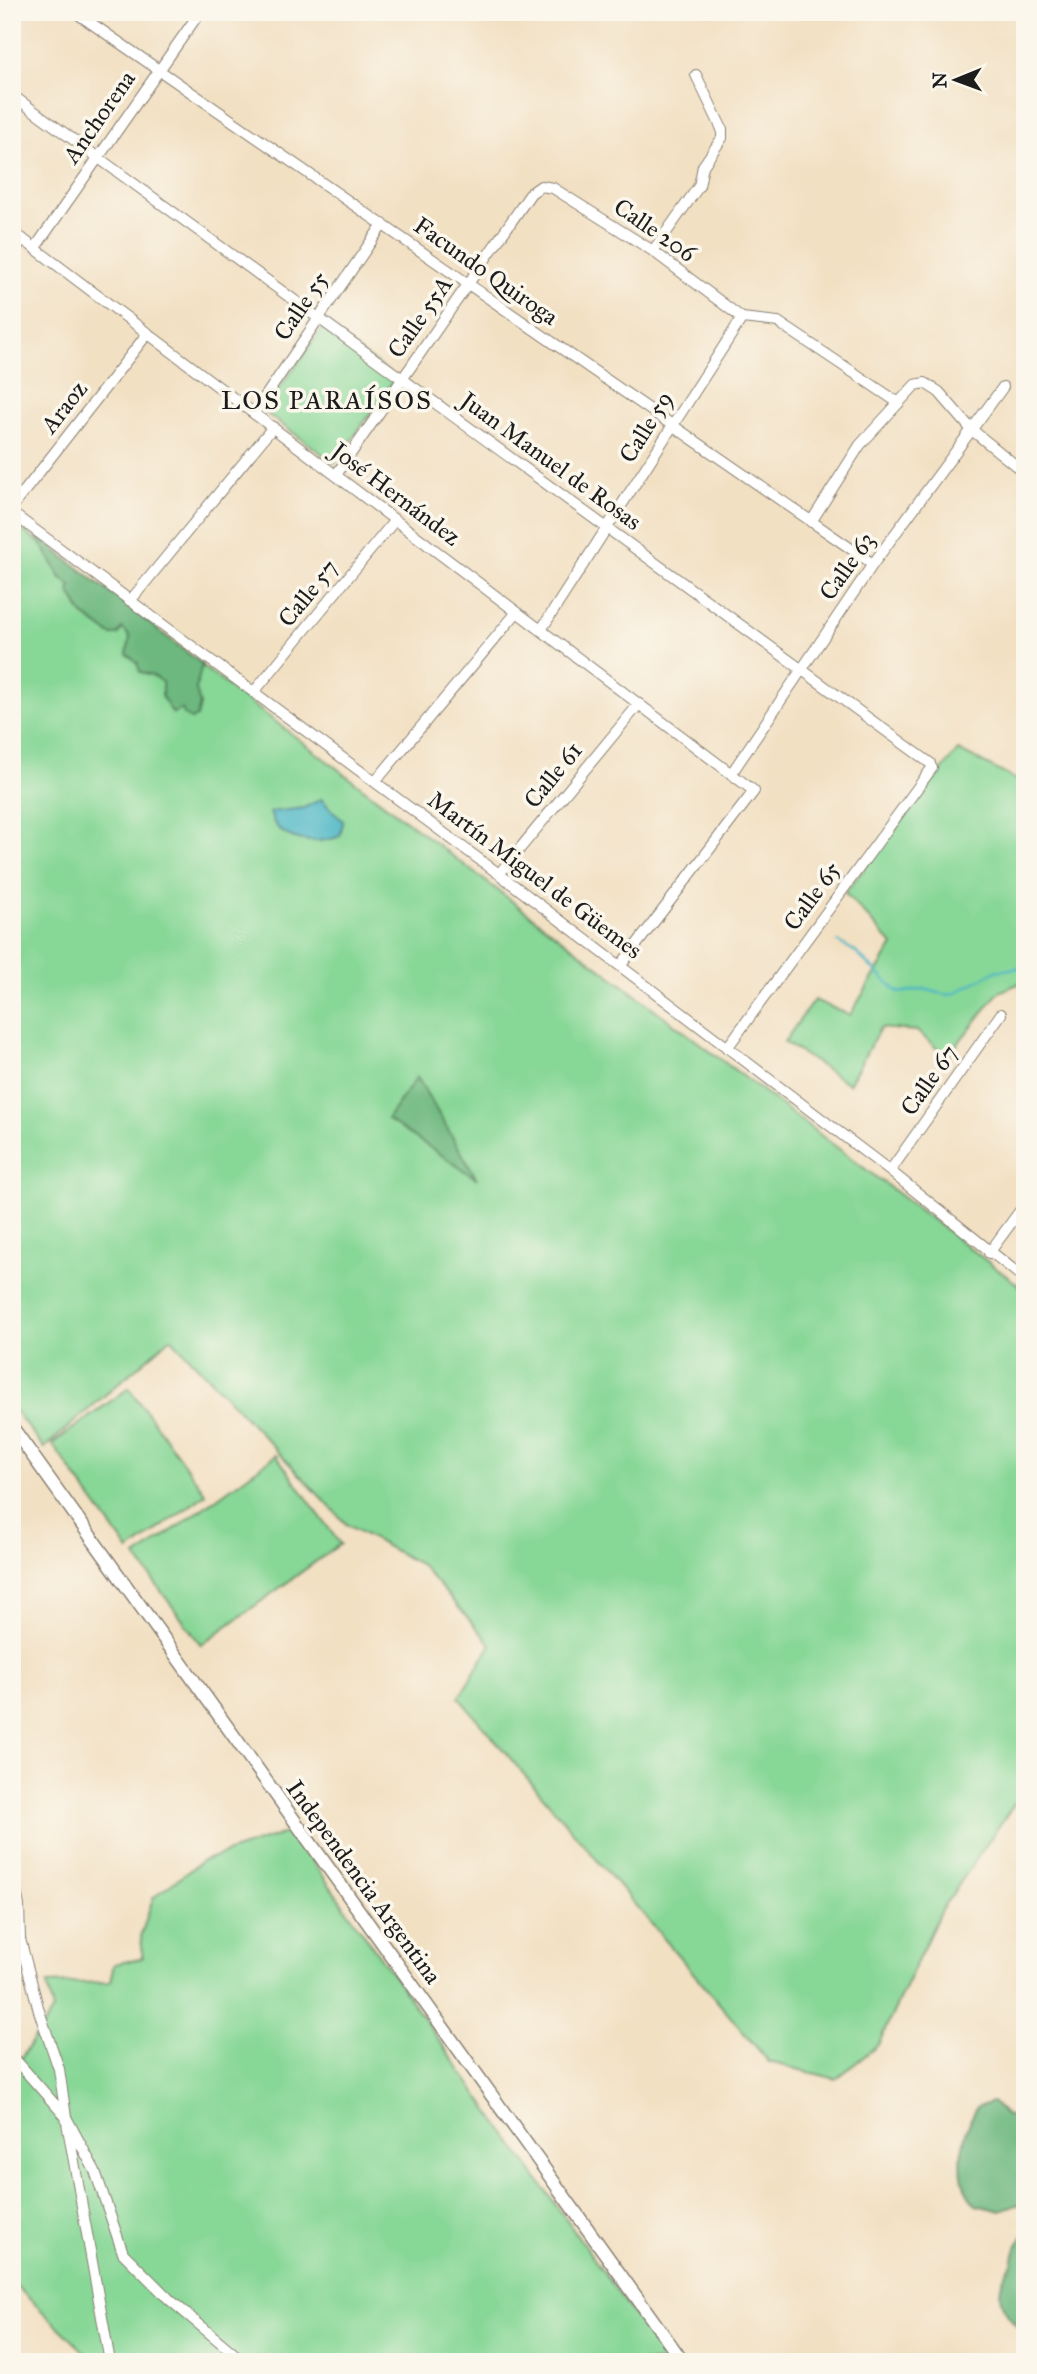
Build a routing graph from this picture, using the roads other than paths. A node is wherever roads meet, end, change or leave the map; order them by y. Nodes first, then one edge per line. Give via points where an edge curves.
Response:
1 (75, 12) edge
2 (200, 12) edge
3 (158, 69) junction
4 (696, 75) dead end
5 (12, 96) edge
6 (96, 157) junction
7 (541, 186) joint
8 (383, 224) junction
9 (12, 231) edge
10 (23, 239) junction
11 (35, 248) junction
12 (653, 251) junction
13 (12, 253) edge
14 (468, 286) junction
15 (318, 318) junction
16 (742, 318) junction
17 (148, 333) junction
18 (402, 379) junction
19 (1003, 387) dead end
20 (899, 403) junction
21 (254, 413) junction
22 (671, 426) junction
23 (273, 427) junction
24 (972, 430) junction
25 (1025, 473) edge
26 (336, 475) junction
27 (12, 507) edge
28 (12, 513) edge
29 (395, 520) junction
30 (811, 522) junction
31 (608, 528) junction
32 (873, 564) junction
33 (131, 601) junction
34 (517, 611) junction
35 (541, 630) junction
36 (801, 669) junction
37 (254, 692) junction
38 (639, 704) junction
39 (931, 765) joint
40 (731, 774) junction
41 (375, 782) junction
42 (499, 873) junction
43 (621, 965) junction
44 (1001, 1014) dead end
45 (727, 1048) junction
46 (890, 1171) junction
47 (1025, 1204) edge
48 (989, 1253) junction
49 (1025, 1279) edge
50 (12, 1427) edge
51 (12, 1871) edge
52 (12, 2056) edge
53 (66, 2117) junction
54 (110, 2362) edge
55 (244, 2362) edge
56 (683, 2362) edge

1 - 3 street, Facundo Quiroga
2 - 3 street, Anchorena
3 - 6 street, Anchorena
3 - 8 street, Facundo Quiroga
4 - 12 street via 722,138 703,166 699,186
5 - 6 street, Juan Manuel de Rosas
6 - 11 street, Anchorena
6 - 15 street, Juan Manuel de Rosas
7 - 12 street, Calle 206 via 552,188
7 - 14 street, Calle 55A via 531,193
8 - 14 street, Facundo Quiroga
8 - 15 street, Calle 55
9 - 10 street, José Hernández
10 - 11 street, José Hernández
10 - 13 street
11 - 17 street, José Hernández
12 - 16 street, Calle 206
14 - 18 street, Calle 55A
14 - 22 street, Facundo Quiroga
15 - 18 street, Juan Manuel de Rosas
15 - 21 street, Calle 55
16 - 20 street via 778,322
16 - 22 street, Calle 59
17 - 21 street, José Hernández
17 - 27 street, Araoz
18 - 26 street, Calle 55A
18 - 31 street, Juan Manuel de Rosas
19 - 24 street, Calle 63
20 - 24 street via 915,386 925,383 939,392
20 - 30 street via 860,445
21 - 23 street, José Hernández
22 - 30 street, Facundo Quiroga
22 - 31 street, Calle 59
23 - 26 street, José Hernández
23 - 33 street
24 - 25 street
24 - 32 street, Calle 63
26 - 29 street, José Hernández
28 - 33 street, Martín Miguel de Güemes
29 - 34 street, José Hernández
29 - 37 street, Calle 57
30 - 32 street, Facundo Quiroga
31 - 35 street, Calle 59
31 - 36 street, Juan Manuel de Rosas
32 - 36 street, Calle 63
33 - 37 street, Martín Miguel de Güemes
34 - 35 street, José Hernández
34 - 41 street
35 - 38 street, José Hernández
36 - 39 street, Juan Manuel de Rosas
36 - 40 street, Calle 63
37 - 41 street, Martín Miguel de Güemes
38 - 40 street, José Hernández
38 - 42 street, Calle 61
39 - 45 street, Calle 65
40 - 43 street, José Hernández via 754,791
41 - 42 street, Martín Miguel de Güemes
42 - 43 street, Martín Miguel de Güemes
43 - 45 street, Martín Miguel de Güemes
44 - 46 street, Calle 67
45 - 46 street, Martín Miguel de Güemes
46 - 48 street, Martín Miguel de Güemes
47 - 48 street
48 - 49 street, Martín Miguel de Güemes
50 - 56 street, Independencia Argentina
51 - 53 street via 20,1939 59,2068
52 - 53 street
53 - 54 street
53 - 55 street via 95,2171 122,2253

